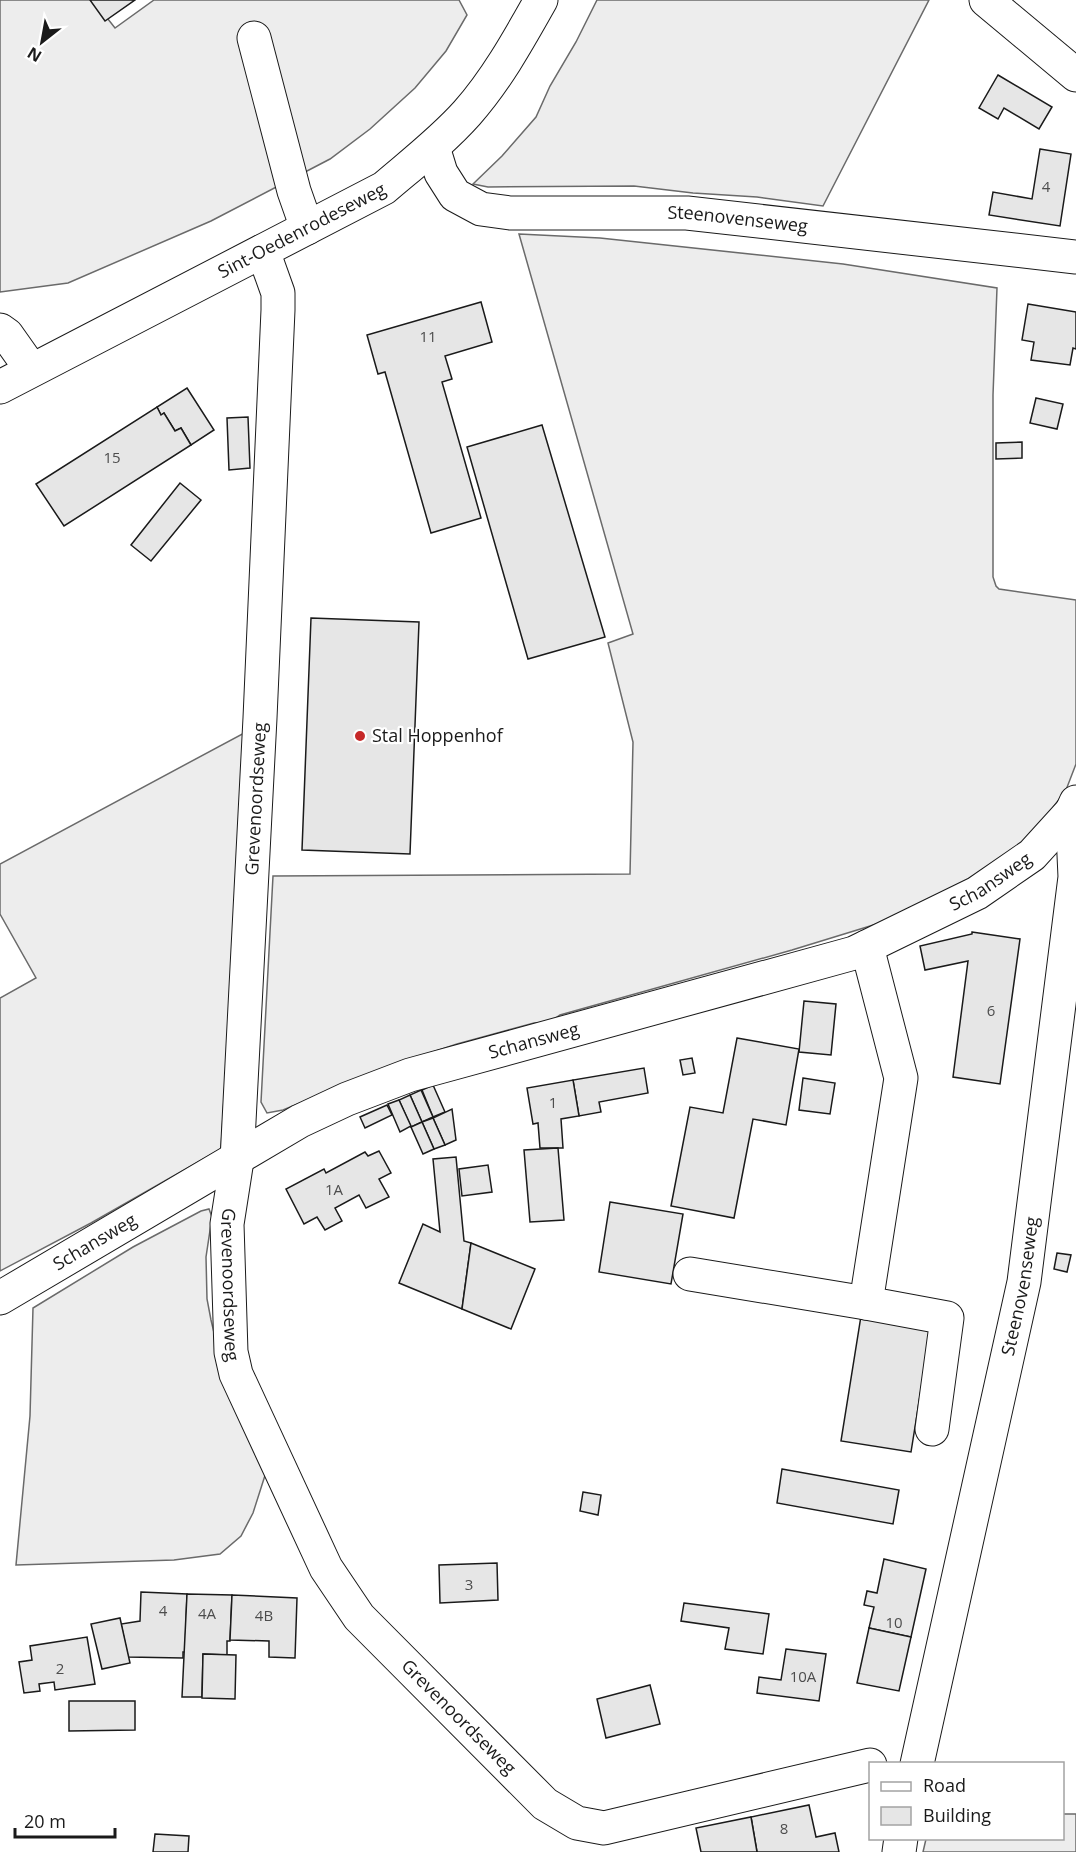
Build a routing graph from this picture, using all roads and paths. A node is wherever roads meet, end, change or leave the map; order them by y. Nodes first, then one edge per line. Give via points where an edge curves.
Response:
1 (541, 0) edge
2 (986, 0) edge
3 (254, 38) dead end
4 (1076, 75) edge
5 (433, 147) junction
6 (308, 228) junction
7 (263, 251) junction
8 (1076, 257) edge
9 (0, 330) edge
10 (31, 369) junction
11 (0, 387) edge
12 (1074, 807) edge
13 (867, 947) junction
14 (237, 1160) junction
15 (690, 1274) dead end
16 (0, 1298) edge
17 (866, 1303) junction
18 (932, 1429) dead end
19 (918, 1759) edge
20 (893, 1762) edge
21 (869, 1765) edge

1 - 5 street, Sint-Oedenrodeseweg via 507,58 467,112
2 - 4 street
3 - 6 street via 294,191
5 - 6 street, Sint-Oedenrodeseweg via 384,188
5 - 8 street, Steenovenseweg via 441,173 455,195 481,208 510,213 687,213
6 - 7 street, Sint-Oedenrodeseweg
7 - 10 street, Sint-Oedenrodeseweg
7 - 14 street, Grevenoordseweg via 278,293 278,310
9 - 10 street
10 - 11 street, Sint-Oedenrodeseweg
12 - 13 street, Schansweg via 1032,855 977,893
12 - 19 street, Steenovenseweg via 1075,877 1024,1282
13 - 14 street, Schansweg via 410,1075 300,1120
13 - 17 street via 901,1078
14 - 16 street, Schansweg
14 - 21 street, Grevenoordseweg via 227,1224 231,1352 236,1374 326,1568 359,1617 545,1804 577,1823 604,1828
15 - 17 street
17 - 18 street via 947,1318
19 - 20 street

